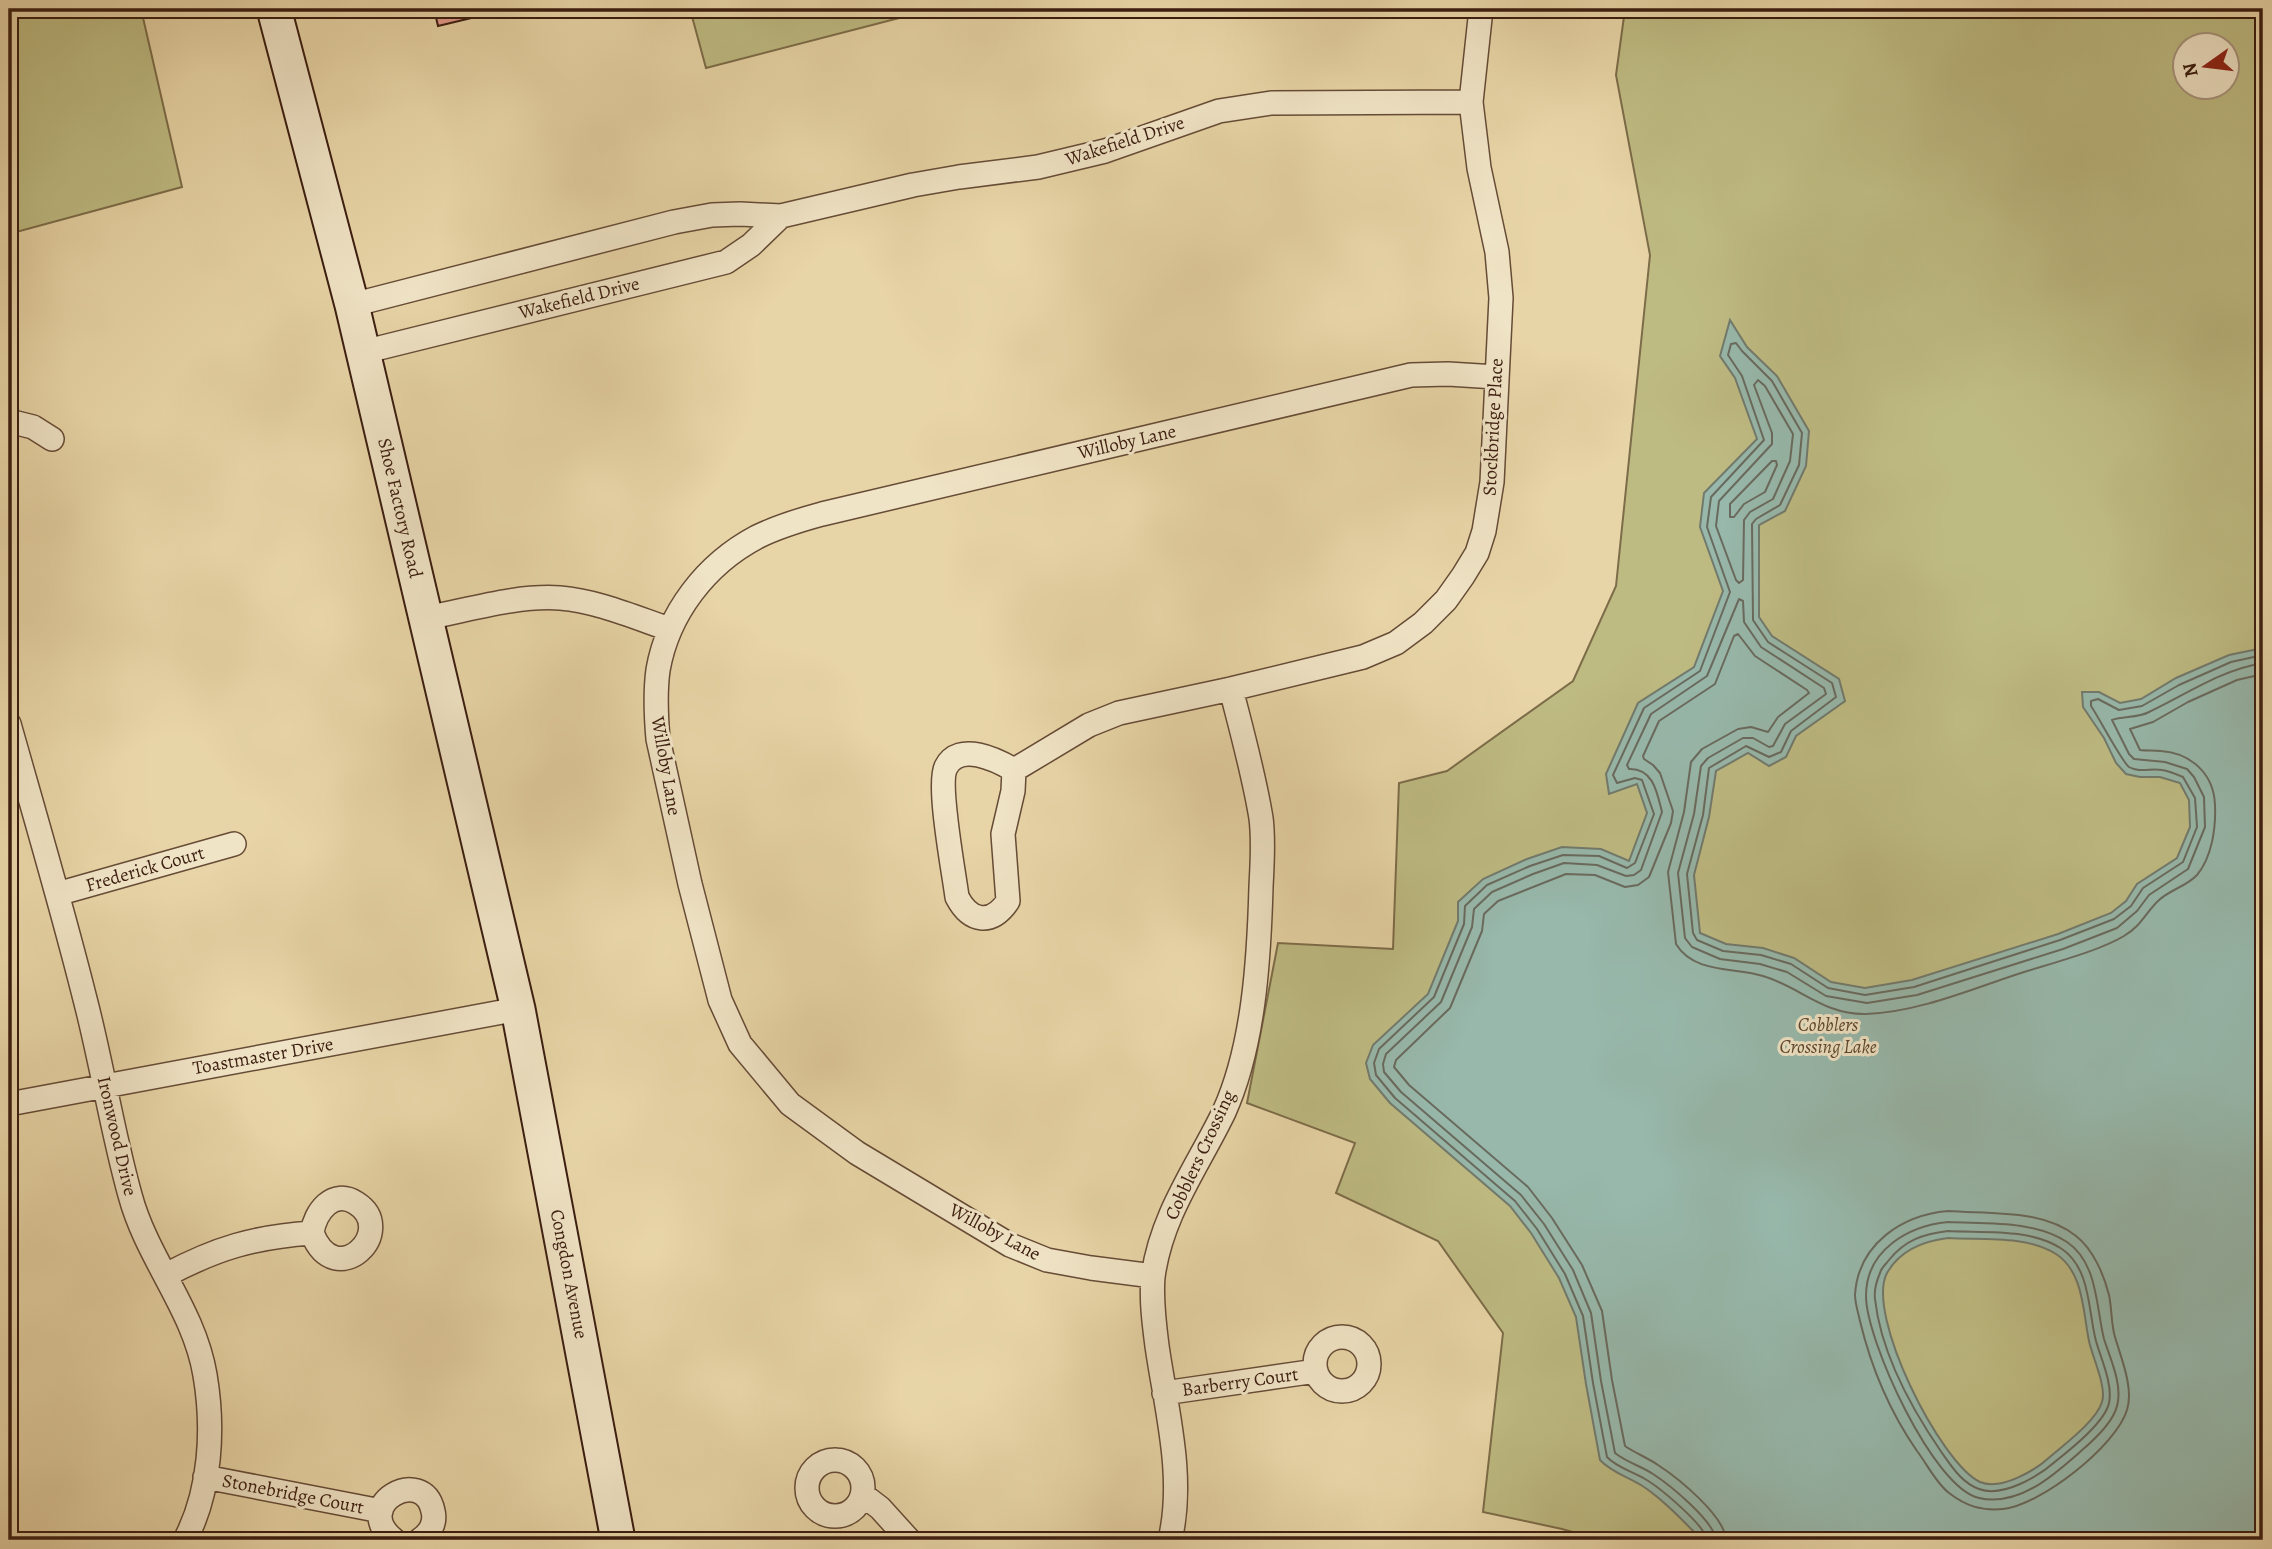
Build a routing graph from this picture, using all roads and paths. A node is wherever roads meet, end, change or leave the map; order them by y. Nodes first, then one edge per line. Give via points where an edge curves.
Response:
1 (274, 9) edge
2 (1481, 9) edge
3 (1471, 102) junction
4 (781, 216) junction
5 (352, 305) junction
6 (363, 352) junction
7 (1496, 377) junction
8 (9, 421) edge
9 (52, 439) dead end
10 (426, 618) junction
11 (669, 629) junction
12 (1231, 689) junction
13 (9, 724) edge
14 (1014, 770) junction
15 (234, 844) dead end
16 (57, 894) junction
17 (518, 1009) junction
18 (105, 1085) junction
19 (9, 1104) edge
20 (312, 1233) dead end
21 (166, 1275) junction
22 (1153, 1276) junction
23 (1316, 1371) dead end
24 (1164, 1393) junction
25 (205, 1477) junction
26 (863, 1495) dead end
27 (381, 1511) junction
28 (185, 1540) edge
29 (394, 1540) edge
30 (420, 1540) edge
31 (618, 1540) edge
32 (909, 1540) edge
33 (1170, 1540) edge

1 - 5 street, Shoe Factory Road
2 - 3 street, Stockbridge Place
3 - 4 street, Wakefield Drive via 1244,105 1073,159 913,185
3 - 7 street, Stockbridge Place via 1497,252 1501,298
4 - 5 street, Wakefield Drive via 712,215 674,222
4 - 6 street, Wakefield Drive via 726,262
5 - 6 street, Shoe Factory Road
6 - 10 street, Shoe Factory Road
7 - 11 street, Willoby Lane via 1411,375 788,524 732,553 710,572
7 - 12 street, Stockbridge Place via 1492,482 1484,531 1477,553 1446,600 1396,643 1363,657
8 - 9 street via 33,427
10 - 11 street via 541,597 590,603
10 - 17 street, Shoe Factory Road
11 - 22 street, Willoby Lane via 658,670 658,739 705,946 720,1000 740,1044 790,1104 834,1138 1010,1245 1047,1260
12 - 14 street, Stockbridge Place via 1119,713 1089,725
12 - 22 street, Cobblers Crossing via 1263,846 1253,987 1246,1037 1224,1111 1172,1208
13 - 16 street, Ironwood Drive
14 - 14 street via 1003,834 1008,901 992,916 973,916 957,897 943,775 946,765 970,753
15 - 16 street, Frederick Court
16 - 18 street, Ironwood Drive
17 - 18 street, Toastmaster Drive
17 - 31 street, Congdon Avenue
18 - 19 street, Toastmaster Drive
18 - 21 street, Ironwood Drive via 130,1197
20 - 21 street via 224,1248
21 - 25 street, Ironwood Drive via 195,1335 205,1372 210,1439
22 - 24 street, Cobblers Crossing
23 - 24 street, Barberry Court
24 - 33 street, Cobblers Crossing via 1176,1484
25 - 27 street, Stonebridge Court
25 - 28 street, Ironwood Drive
26 - 32 street
27 - 29 street, Stonebridge Court via 381,1525
27 - 30 street, Stonebridge Court via 395,1493 410,1490 425,1496 434,1517 430,1531

